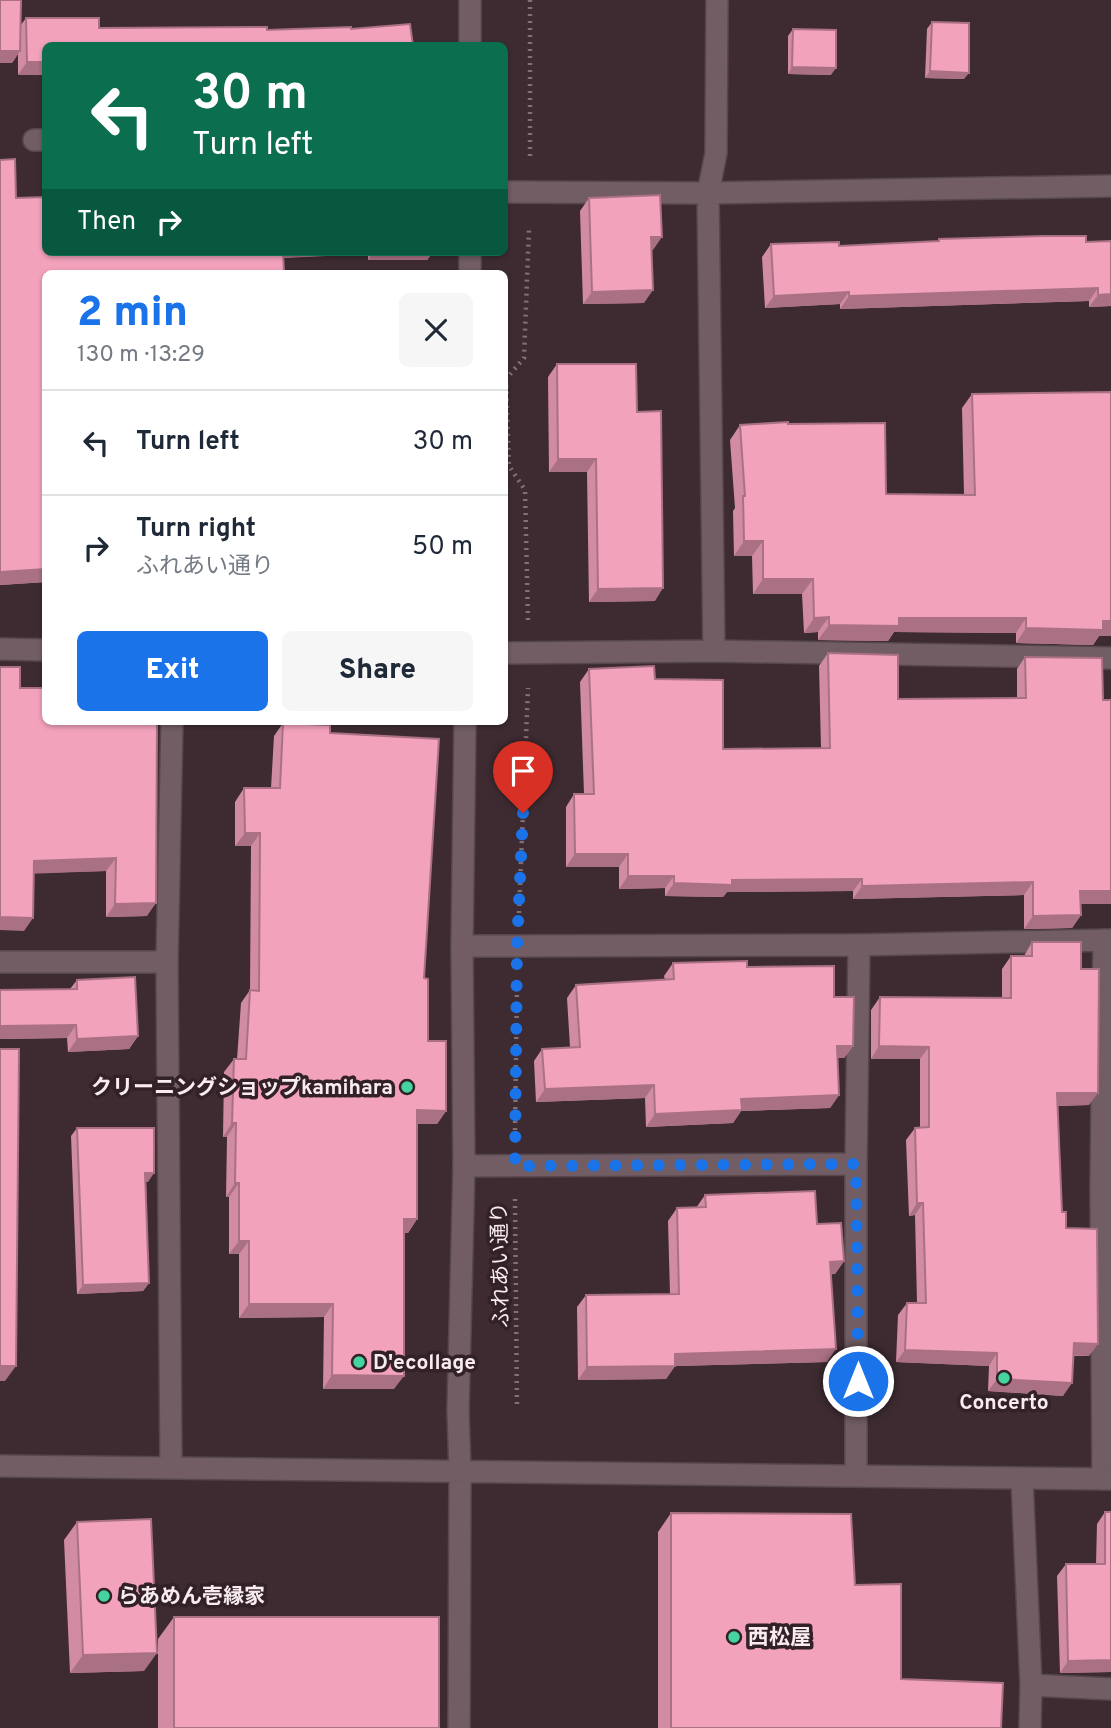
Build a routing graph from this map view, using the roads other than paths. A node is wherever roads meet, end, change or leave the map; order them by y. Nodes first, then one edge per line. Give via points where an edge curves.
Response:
1 (470, 0) edge
2 (717, 0) edge
3 (470, 42) edge
4 (1111, 186) edge
5 (508, 192) edge
6 (708, 193) junction
7 (0, 649) edge
8 (42, 650) edge
9 (714, 652) junction
10 (508, 653) edge
11 (1111, 658) edge
12 (172, 725) edge
13 (465, 725) edge
14 (1107, 940) edge
15 (859, 945) junction
16 (462, 946) junction
17 (0, 962) edge
18 (167, 962) junction
19 (856, 1164) junction
20 (464, 1166) junction
21 (1106, 1189) edge
22 (0, 1466) edge
23 (171, 1466) junction
24 (460, 1471) junction
25 (856, 1474) junction
26 (1022, 1479) junction
27 (1107, 1479) edge
28 (1031, 1685) junction
29 (1111, 1689) edge
30 (459, 1728) edge
31 (1030, 1728) edge

1 - 3 street
2 - 6 street via 716,153
4 - 6 street
5 - 6 street
6 - 9 street
7 - 8 street
9 - 10 street
9 - 11 street
12 - 18 street
13 - 16 street
14 - 15 street
14 - 21 street
15 - 16 street
15 - 19 street
16 - 20 street
17 - 18 street
18 - 23 street
19 - 20 street
19 - 25 street
20 - 24 street
21 - 27 street
22 - 23 street
23 - 24 street
24 - 25 street
24 - 30 street
25 - 26 street
26 - 27 street
26 - 28 street
28 - 29 street
28 - 31 street

